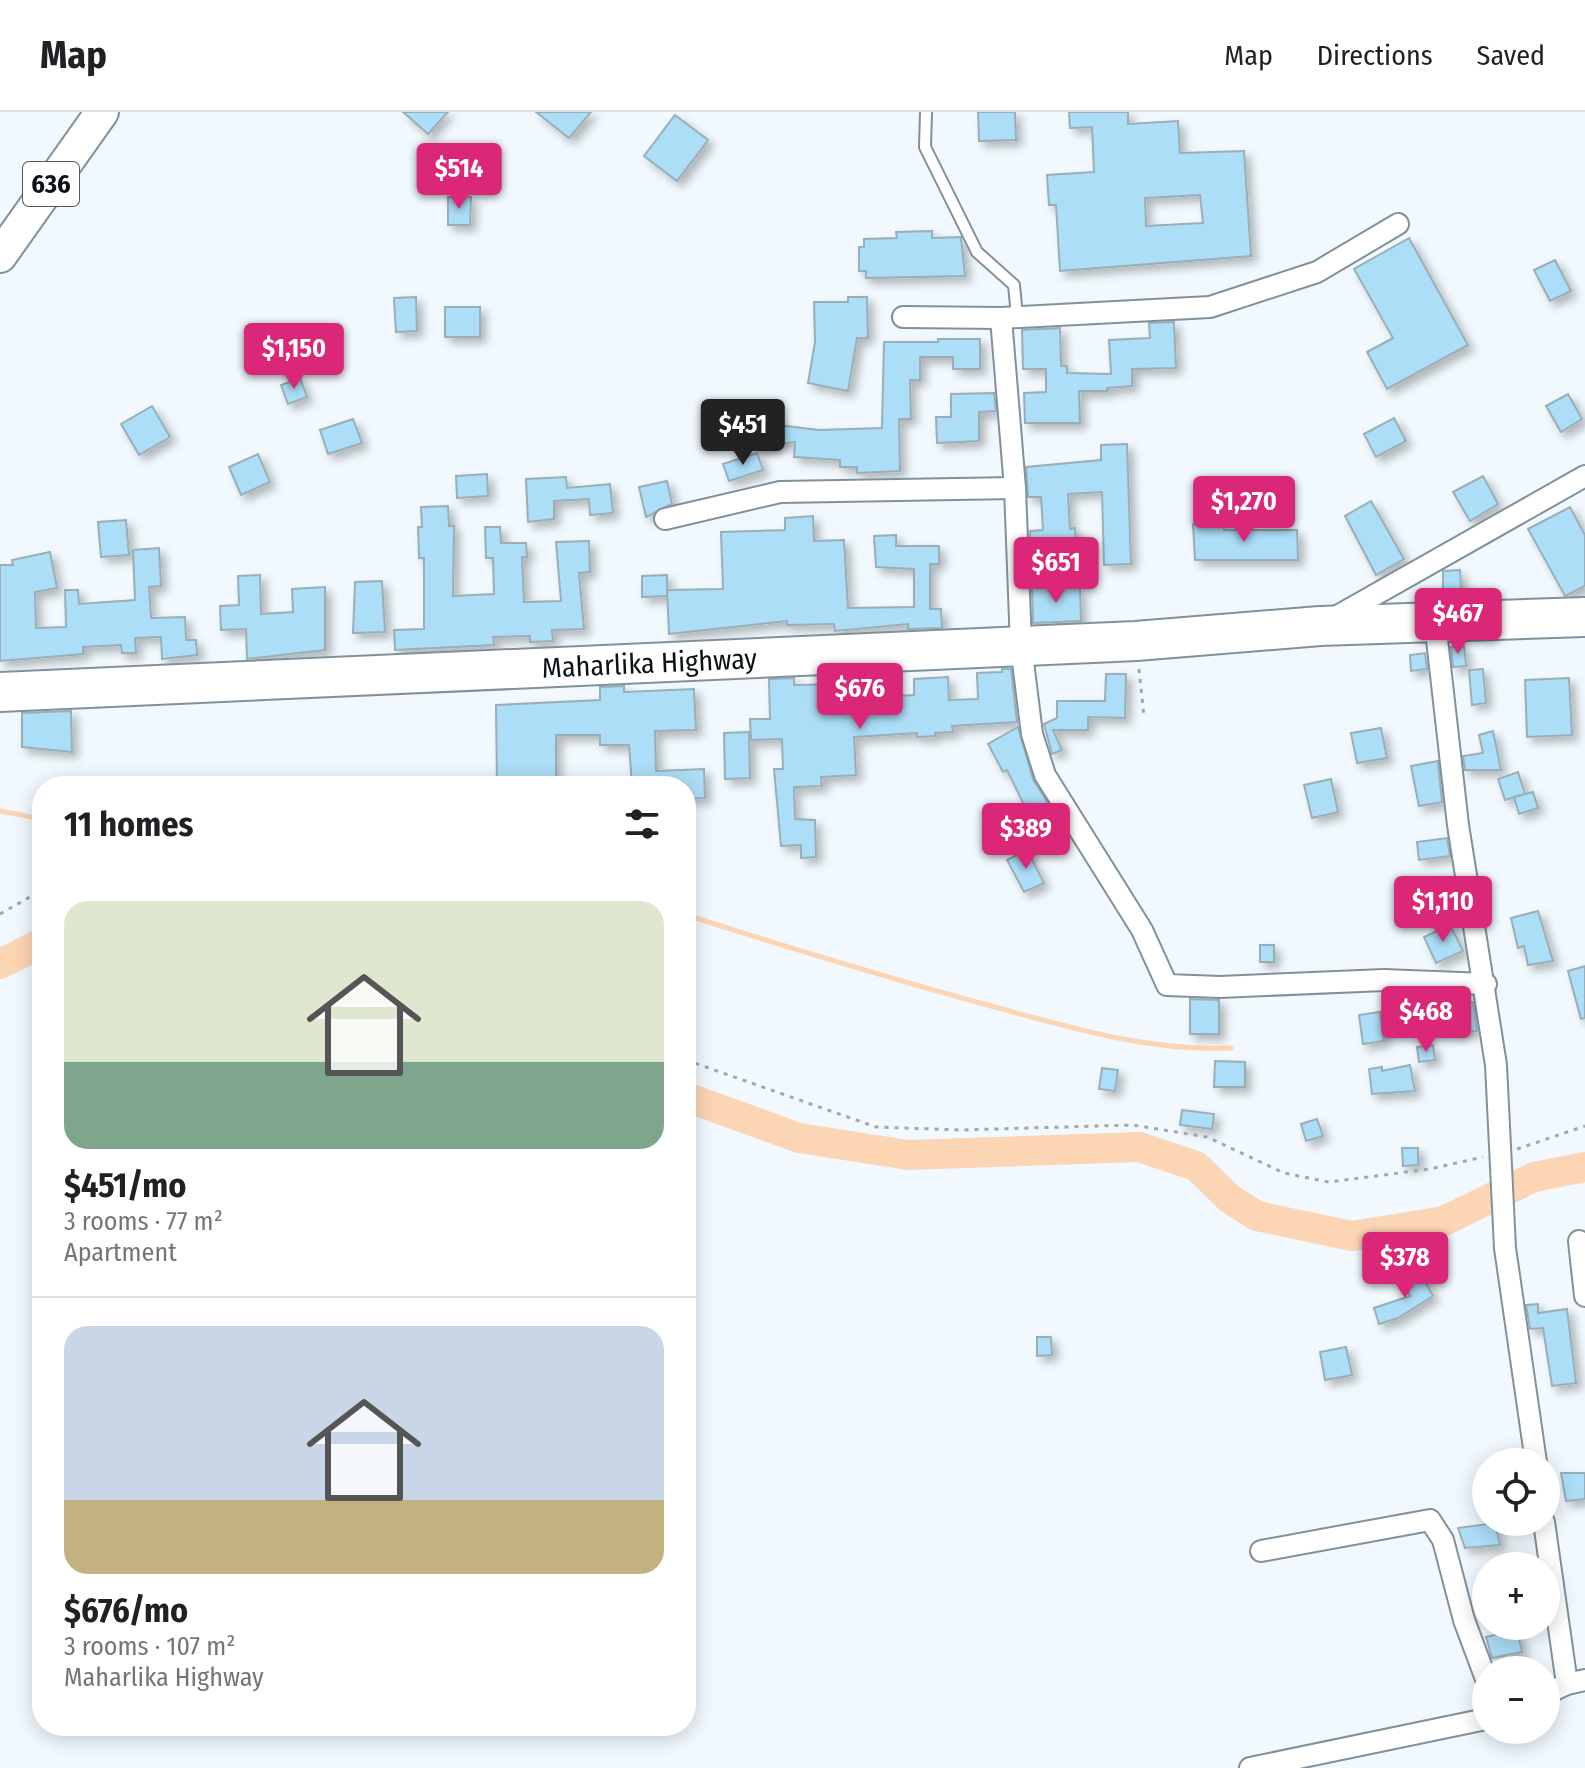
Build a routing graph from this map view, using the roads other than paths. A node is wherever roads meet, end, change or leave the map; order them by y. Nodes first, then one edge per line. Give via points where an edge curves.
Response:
1 (102, 112) edge
2 (926, 112) edge
3 (1398, 224) dead end
4 (0, 256) edge
5 (903, 317) dead end
6 (1009, 317) junction
7 (1585, 476) edge
8 (1015, 488) junction
9 (665, 519) dead end
10 (1585, 617) edge
11 (1435, 622) junction
12 (1320, 626) junction
13 (1021, 646) junction
14 (0, 692) edge
15 (1486, 984) junction
16 (1579, 1241) dead end
17 (1585, 1296) edge
18 (1534, 1448) edge
19 (1547, 1536) edge
20 (1261, 1551) dead end
21 (1477, 1656) edge
22 (1576, 1682) edge
23 (1472, 1722) edge
24 (1250, 1768) edge

1 - 4 main road, 636
2 - 6 lane via 925,147 977,252 1014,285
3 - 6 street via 1317,272 1210,307
5 - 6 street
6 - 8 street
7 - 12 street
8 - 9 street via 780,492
8 - 13 street
10 - 11 highway, Maharlika Highway
11 - 12 highway, Maharlika Highway
11 - 15 street via 1458,825
12 - 13 highway, Maharlika Highway
13 - 14 highway, Maharlika Highway
13 - 15 street via 1032,734 1045,775 1142,930 1167,985 1384,980
15 - 18 street via 1496,1065 1505,1248
16 - 17 street
19 - 22 street
20 - 21 street via 1430,1520 1443,1540
23 - 24 street

